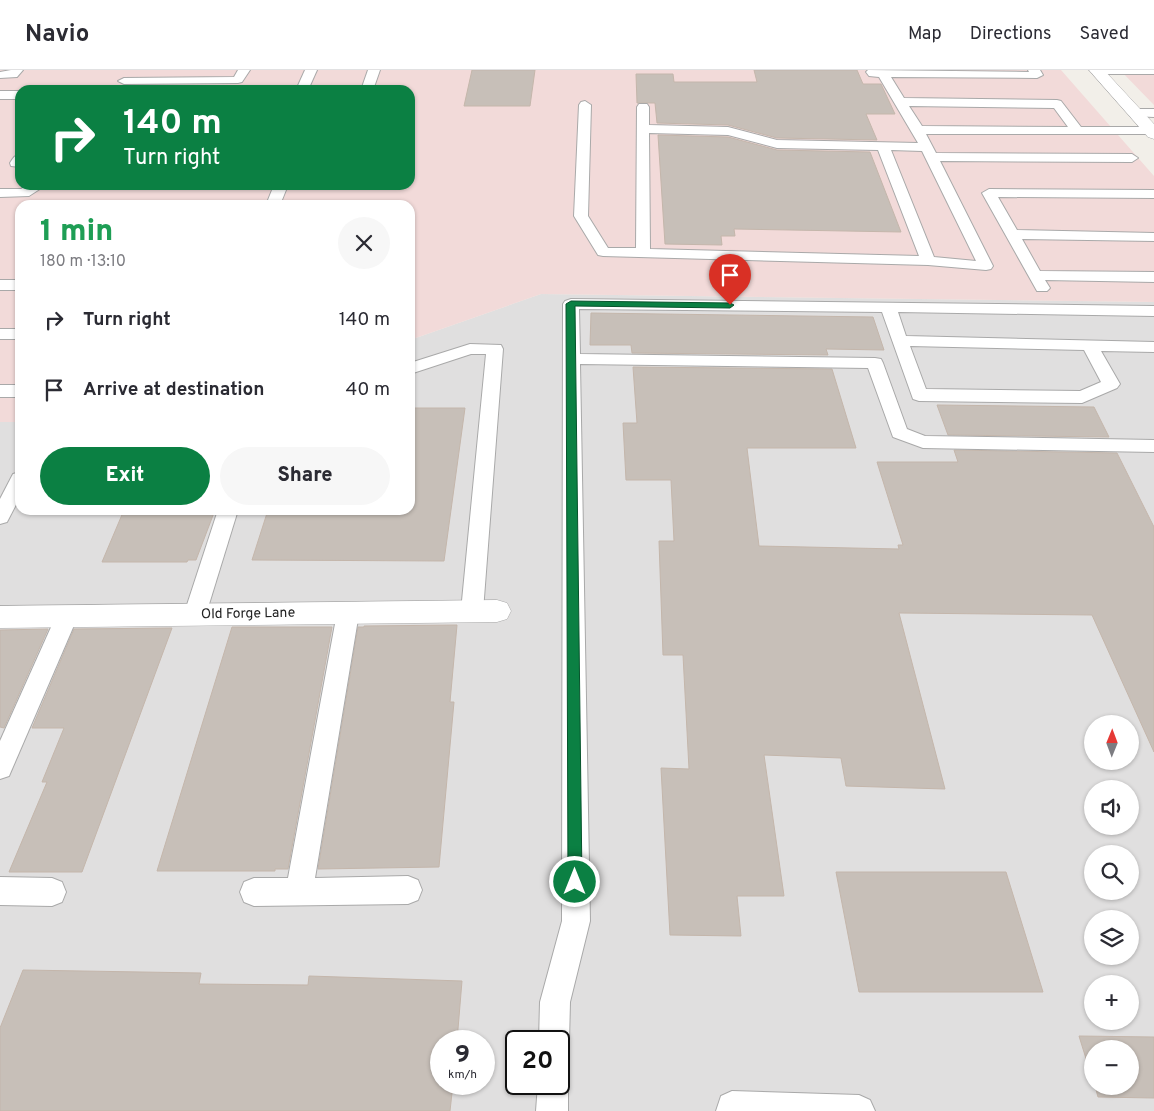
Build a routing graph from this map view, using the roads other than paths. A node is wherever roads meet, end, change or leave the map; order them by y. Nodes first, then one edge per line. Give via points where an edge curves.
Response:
1 (17, 70) edge
2 (132, 70) edge
3 (244, 70) edge
4 (311, 70) edge
5 (374, 70) edge
6 (1034, 70) edge
7 (1096, 71) edge
8 (1154, 71) edge
9 (877, 72) edge
10 (0, 75) edge
11 (121, 85) edge
12 (304, 85) edge
13 (369, 85) edge
14 (0, 95) edge
15 (15, 95) edge
16 (901, 102) junction
17 (585, 105) dead end
18 (643, 107) dead end
19 (1135, 113) junction
20 (1154, 113) edge
21 (643, 129) junction
22 (918, 130) junction
23 (1078, 131) junction
24 (1153, 133) edge
25 (883, 146) junction
26 (929, 152) junction
27 (1132, 158) dead end
28 (30, 190) edge
29 (0, 193) edge
30 (1154, 194) edge
31 (1012, 234) junction
32 (1154, 237) edge
33 (643, 253) junction
34 (928, 260) junction
35 (1154, 277) edge
36 (10, 285) edge
37 (0, 301) edge
38 (888, 307) junction
39 (1154, 311) edge
40 (0, 334) edge
41 (15, 334) edge
42 (900, 341) junction
43 (1090, 346) junction
44 (1154, 347) edge
45 (571, 359) junction
46 (415, 367) edge
47 (0, 391) edge
48 (15, 391) edge
49 (1154, 446) edge
50 (15, 488) edge
51 (226, 515) edge
52 (0, 516) edge
53 (484, 611) joint
54 (348, 613) junction
55 (195, 614) junction
56 (68, 616) junction
57 (0, 617) edge
58 (0, 768) edge
59 (408, 890) dead end
60 (0, 891) edge
61 (52, 892) dead end
62 (254, 892) dead end
63 (299, 892) junction
64 (554, 1030) edge
65 (553, 1095) edge
66 (552, 1111) edge
67 (732, 1111) edge
68 (859, 1111) edge

1 - 10 lane via 13,75
2 - 11 lane
3 - 11 lane via 238,80
4 - 12 lane
5 - 13 lane
6 - 9 lane via 1038,75
7 - 8 lane
7 - 19 street
9 - 16 lane
14 - 15 lane
16 - 22 lane
16 - 23 lane via 1057,104
17 - 33 lane via 582,216 603,252
18 - 21 lane
19 - 20 lane
19 - 24 street
21 - 25 lane via 728,131 777,144
21 - 33 lane
22 - 23 lane
22 - 26 lane
23 - 24 lane
25 - 26 lane
25 - 34 lane
26 - 27 lane
26 - 34 lane via 986,266
28 - 29 lane
30 - 31 lane via 989,193
31 - 32 lane
31 - 35 lane via 1039,282
33 - 34 lane
36 - 37 lane
38 - 39 lane
38 - 42 lane
38 - 45 lane via 571,304
40 - 41 lane
42 - 43 lane
42 - 43 lane via 919,395 1082,397 1111,384
43 - 44 lane
45 - 49 lane via 875,363 899,432 923,442
45 - 64 lane via 576,921 555,1002
46 - 53 lane via 470,349 495,349
47 - 48 lane
50 - 52 lane
51 - 55 lane
53 - 54 street, Old Forge Lane
54 - 55 street, Old Forge Lane
54 - 63 lane
55 - 56 street, Old Forge Lane
56 - 57 street, Old Forge Lane
56 - 58 lane
59 - 63 lane
60 - 61 lane
62 - 63 lane
65 - 66 lane
67 - 68 lane via 732,1107

